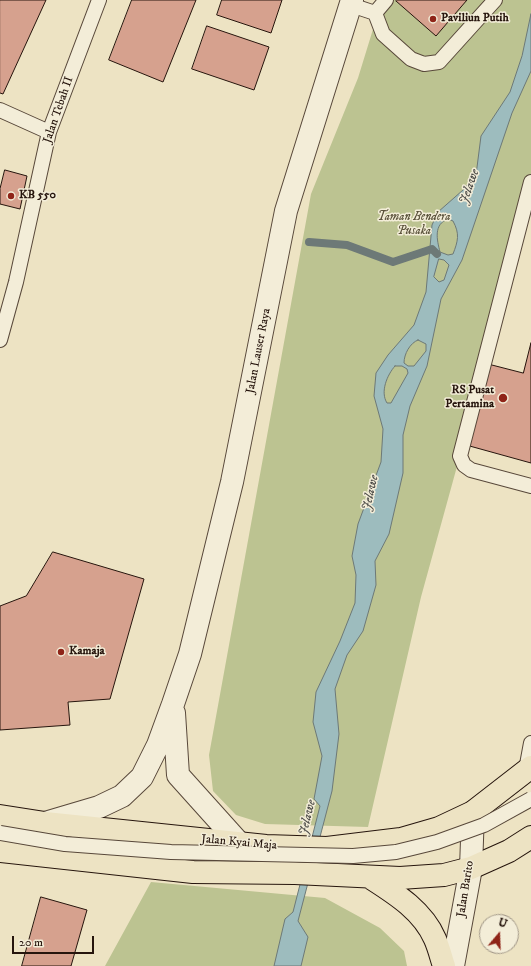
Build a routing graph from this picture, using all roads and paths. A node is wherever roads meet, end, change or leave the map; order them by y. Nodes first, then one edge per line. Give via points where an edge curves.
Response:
1 (99, 0) edge
2 (386, 0) edge
3 (495, 0) edge
4 (352, 2) edge
5 (375, 13) junction
6 (0, 110) edge
7 (49, 132) junction
8 (531, 182) edge
9 (0, 340) edge
10 (531, 486) edge
11 (173, 704) junction
12 (531, 743) edge
13 (529, 768) edge
14 (531, 799) edge
15 (473, 812) junction
16 (0, 816) edge
17 (45, 823) junction
18 (0, 833) edge
19 (531, 837) edge
20 (240, 844) junction
21 (0, 851) edge
22 (471, 868) junction
23 (370, 877) junction
24 (444, 966) edge
25 (452, 966) edge

1 - 7 lane, Jalan Tebah II
2 - 5 lane
3 - 5 lane via 439,62 424,64 411,59 382,34
4 - 5 lane
4 - 11 street, Jalan Lauser Raya via 286,211 232,482 190,654
6 - 7 lane
7 - 9 lane, Jalan Tebah II via 16,282
8 - 10 lane via 460,456 464,465 471,470
11 - 17 street, Jalan Lauser Raya via 158,745 142,777 122,796 99,807
11 - 20 street, Jalan Lauser Raya via 178,775
12 - 13 lane
13 - 15 main road, Jalan Kyai Maja
14 - 18 lane, bridge via 484,825 437,842 396,852 353,856 171,852 65,844
15 - 20 main road, Jalan Kyai Maja via 439,828 401,839 327,848
15 - 22 street, Jalan Barito
16 - 17 main road, Jalan Kyai Maja
17 - 20 main road, Jalan Kyai Maja
19 - 22 main road via 509,851
21 - 23 main road via 193,872
22 - 23 main road via 444,875
22 - 25 street, Jalan Barito
23 - 24 main road via 398,895 419,915 435,938

